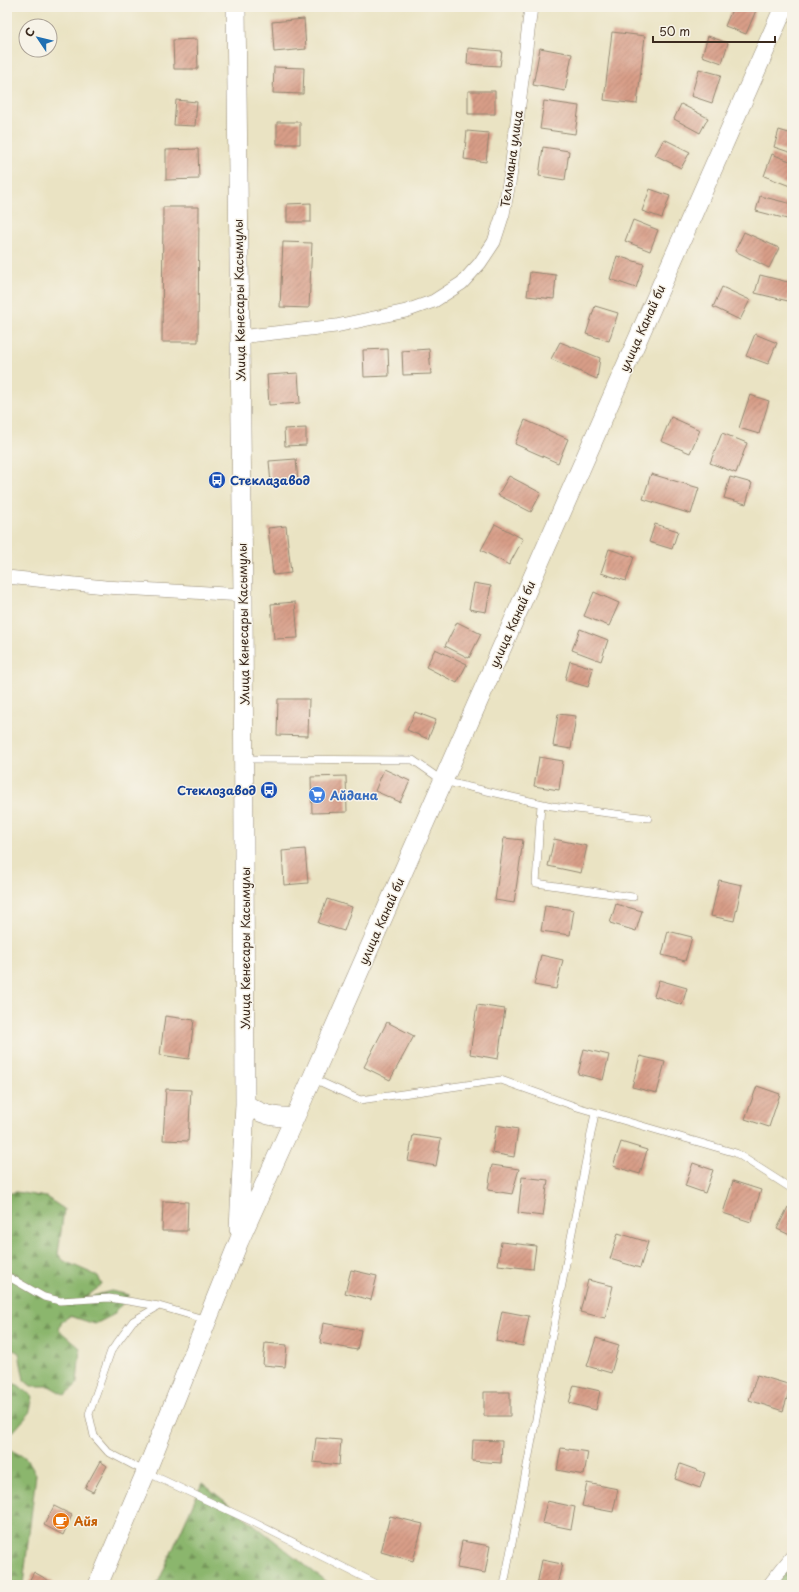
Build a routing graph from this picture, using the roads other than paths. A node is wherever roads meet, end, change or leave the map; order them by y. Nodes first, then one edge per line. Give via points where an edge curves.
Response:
1 (236, 7) edge
2 (531, 7) edge
3 (784, 7) edge
4 (239, 337) junction
5 (7, 577) edge
6 (243, 595) junction
7 (244, 759) junction
8 (443, 781) junction
9 (541, 804) junction
10 (648, 818) dead end
11 (633, 897) dead end
12 (312, 1078) junction
13 (245, 1104) junction
14 (595, 1113) junction
15 (295, 1117) junction
16 (792, 1189) edge
17 (239, 1241) junction
18 (7, 1276) edge
19 (159, 1306) junction
20 (207, 1320) junction
21 (146, 1472) junction
22 (792, 1556) edge
23 (98, 1585) edge
24 (379, 1585) edge
25 (504, 1585) edge
26 (769, 1585) edge

1 - 4 main road, Улица Кенесары Касымулы
2 - 4 street, Тельмана улица via 510,178 503,214 494,242 480,263 462,283 434,301 406,311 336,326
3 - 8 main road, улица Канай би
4 - 6 main road, Улица Кенесары Касымулы
5 - 6 street via 105,587
6 - 7 main road, Улица Кенесары Касымулы
7 - 8 lane via 413,760
7 - 13 main road, Улица Кенесары Касымулы
8 - 9 lane
8 - 12 main road, улица Канай би
9 - 10 lane
9 - 11 lane via 536,883
12 - 14 lane via 360,1100 501,1080
12 - 15 main road, улица Канай би
13 - 15 main road via 269,1116
13 - 17 main road, Улица Кенесары Касымулы
14 - 16 lane via 736,1153
14 - 25 lane
15 - 17 main road, улица Канай би
17 - 20 main road, улица Канай би
18 - 19 lane via 44,1297 60,1302 109,1298
19 - 20 lane
19 - 21 lane via 133,1321 111,1351 89,1414 94,1436 108,1452
20 - 21 main road, улица Канай би
21 - 23 main road, улица Канай би
21 - 24 lane
22 - 26 street

